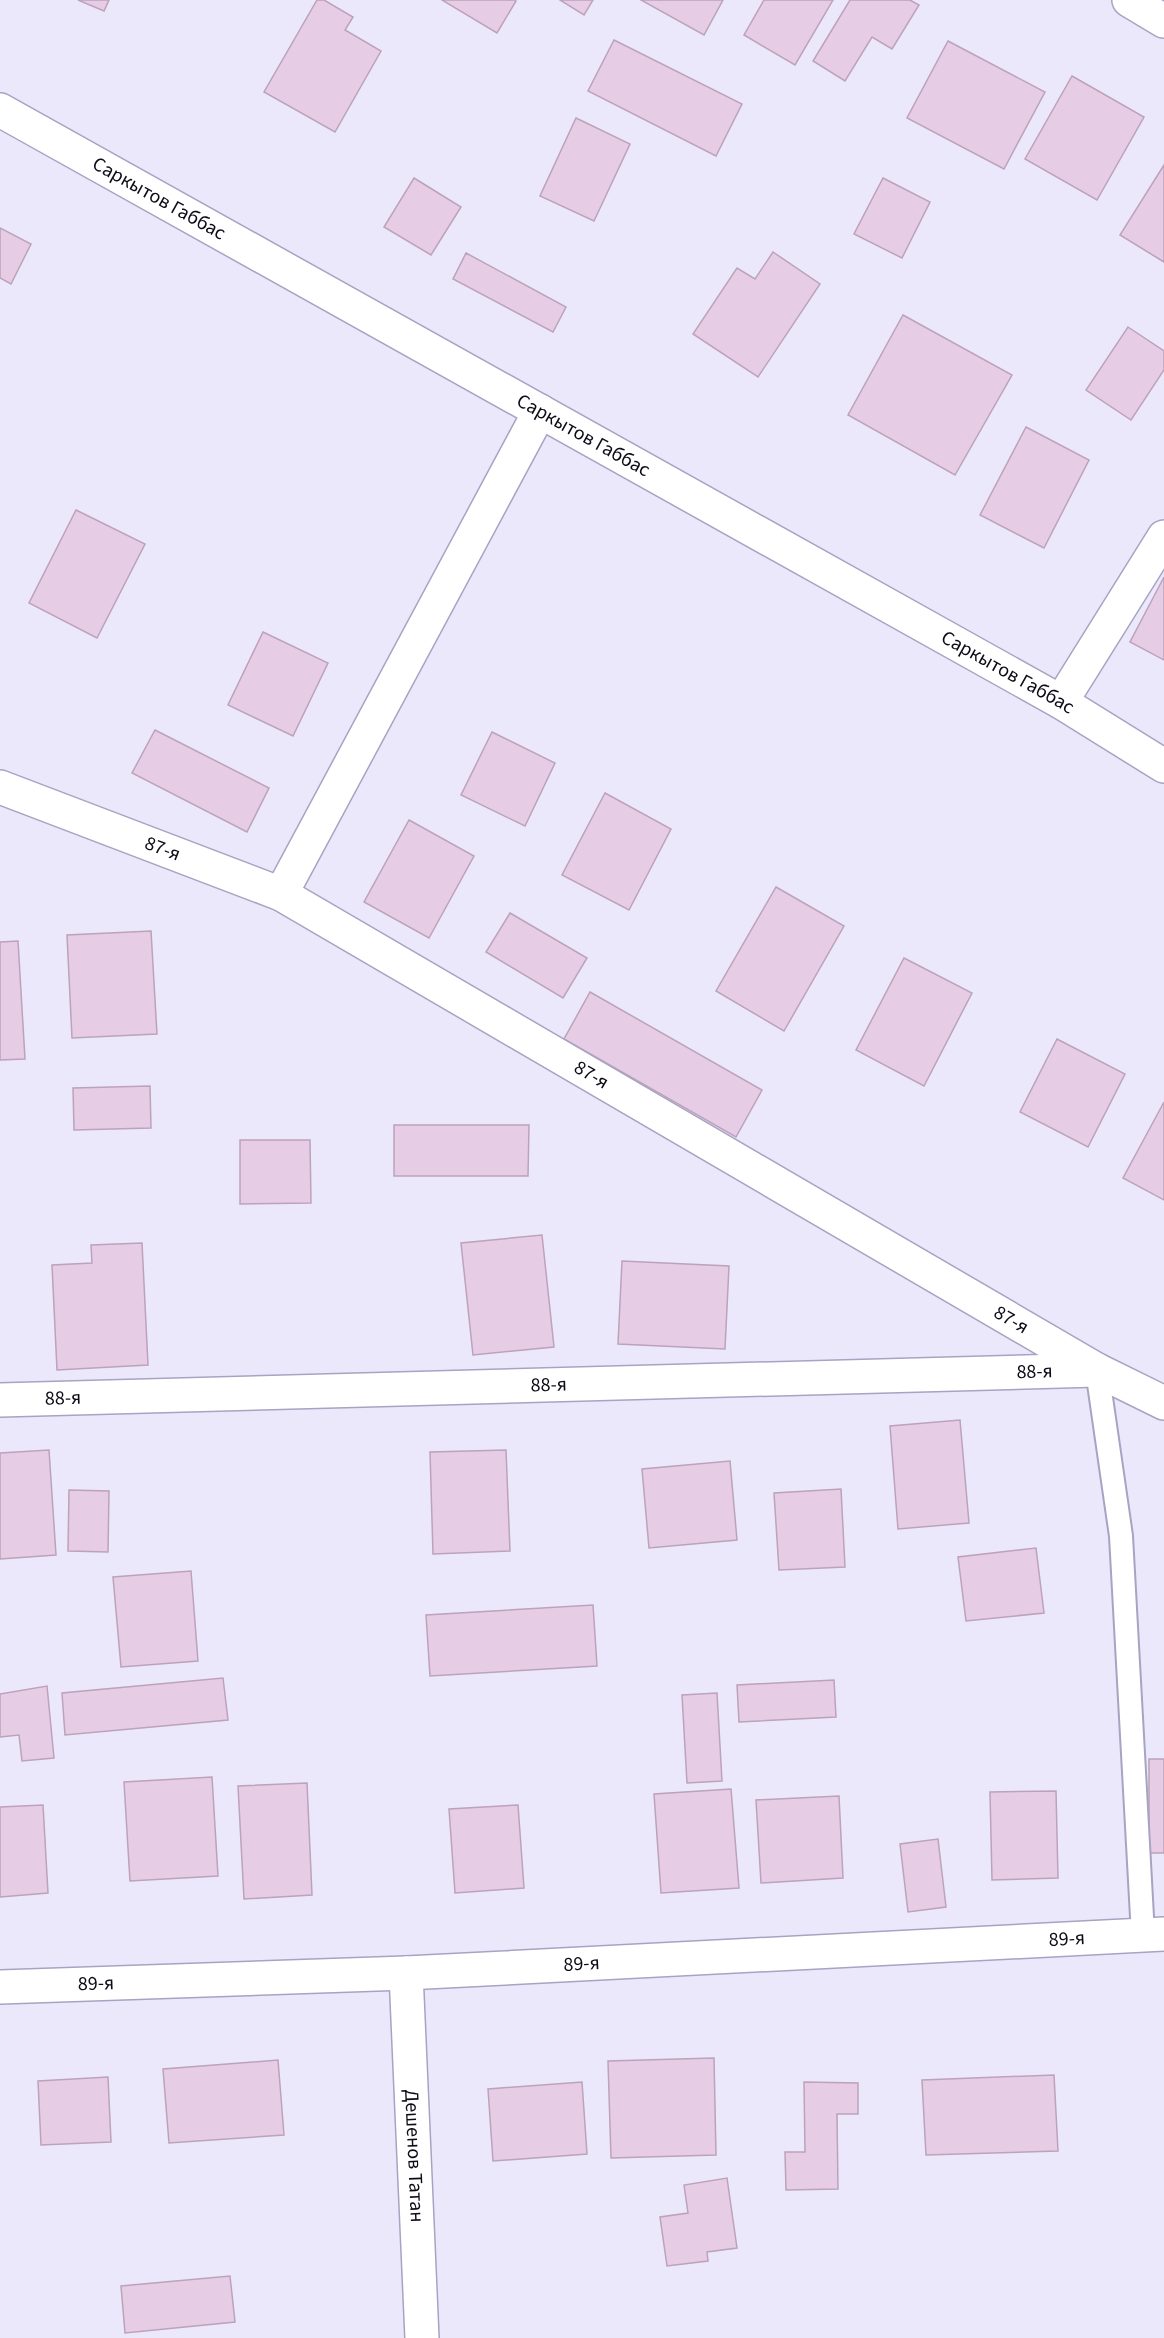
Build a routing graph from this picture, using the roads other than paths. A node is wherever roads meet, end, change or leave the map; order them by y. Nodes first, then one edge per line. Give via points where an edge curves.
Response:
1 (1129, 0) edge
2 (1164, 21) edge
3 (0, 110) edge
4 (540, 411) junction
5 (1164, 537) edge
6 (1061, 702) junction
7 (1164, 766) edge
8 (0, 787) edge
9 (281, 894) junction
10 (1097, 1370) junction
11 (0, 1400) edge
12 (1164, 1403) edge
13 (1154, 1934) edge
14 (406, 1973) junction
15 (0, 1987) edge
16 (422, 2338) edge

1 - 2 street
3 - 4 street, Саркытов Габбас
4 - 6 street, Саркытов Габбас
4 - 9 street
5 - 6 street
6 - 7 street, Саркытов Габбас
8 - 9 street, 87-я
9 - 10 street, 87-я
10 - 11 street, 88-я
10 - 12 street, 87-я
10 - 13 lane via 1121,1536
13 - 14 street, 89-я
14 - 15 street, 89-я
14 - 16 street, Дешенов Татан

